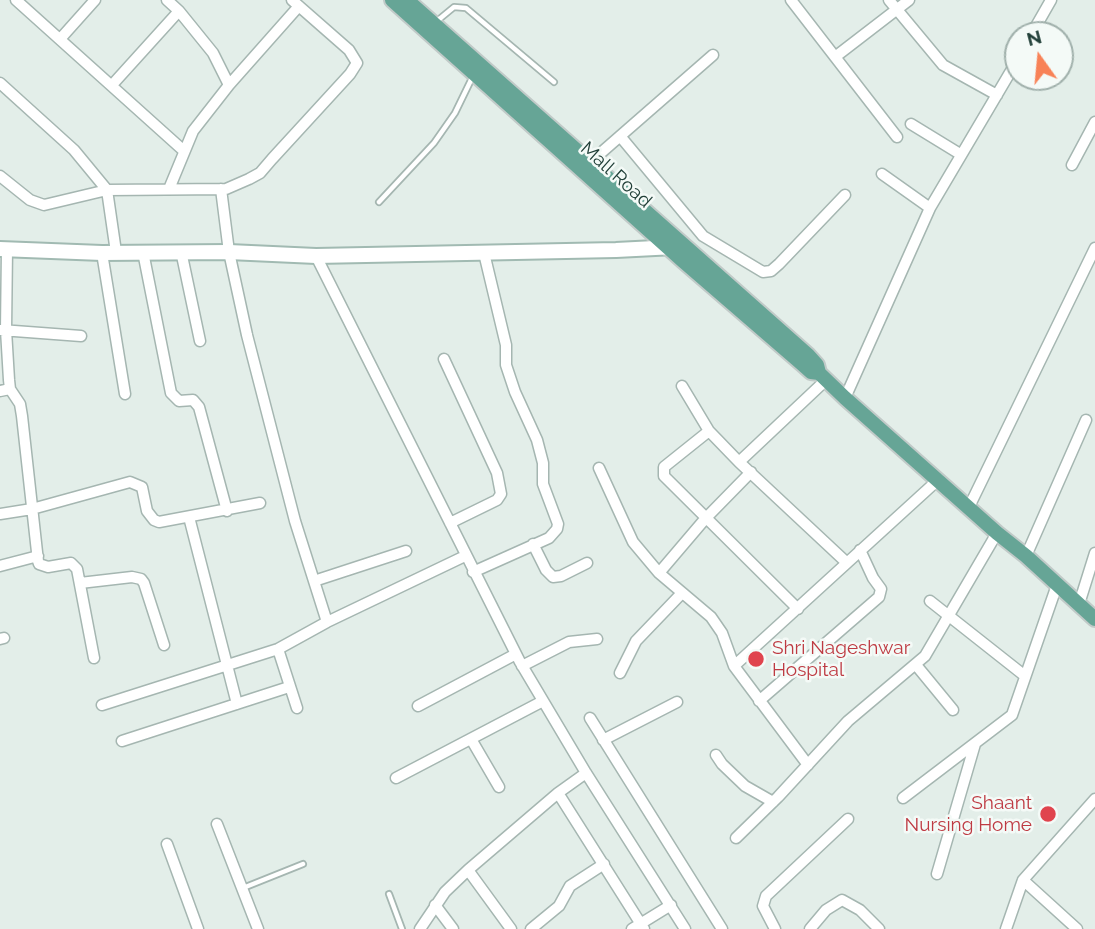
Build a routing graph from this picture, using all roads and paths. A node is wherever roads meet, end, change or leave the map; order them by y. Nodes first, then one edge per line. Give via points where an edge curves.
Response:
1 (16, 0) edge
2 (95, 0) edge
3 (167, 0) edge
4 (392, 0) edge
5 (407, 0) edge
6 (791, 0) edge
7 (889, 0) edge
8 (909, 0) edge
9 (1051, 0) edge
10 (296, 3) edge
11 (896, 9) junction
12 (179, 11) junction
13 (1039, 21) edge
14 (434, 24) junction
15 (61, 38) junction
16 (713, 55) dead end
17 (835, 57) junction
18 (474, 74) junction
19 (554, 82) dead end
20 (0, 83) edge
21 (1004, 83) edge
22 (112, 85) junction
23 (229, 85) junction
24 (997, 95) junction
25 (1095, 122) edge
26 (911, 124) dead end
27 (620, 136) junction
28 (897, 137) dead end
29 (184, 151) junction
30 (960, 154) junction
31 (1072, 165) dead end
32 (586, 166) junction
33 (882, 174) dead end
34 (1, 178) edge
35 (169, 189) junction
36 (221, 189) junction
37 (107, 190) junction
38 (845, 195) dead end
39 (379, 202) dead end
40 (930, 208) junction
41 (704, 236) junction
42 (667, 247) junction
43 (1095, 248) edge
44 (4, 249) edge
45 (181, 251) junction
46 (143, 252) junction
47 (229, 252) junction
48 (109, 253) junction
49 (484, 253) junction
50 (685, 253) junction
51 (316, 256) junction
52 (3, 330) edge
53 (81, 335) dead end
54 (200, 341) dead end
55 (444, 359) dead end
56 (822, 376) junction
57 (682, 386) dead end
58 (5, 390) edge
59 (125, 394) dead end
60 (845, 398) junction
61 (1086, 420) dead end
62 (709, 430) junction
63 (739, 462) junction
64 (599, 468) dead end
65 (751, 472) junction
66 (939, 479) junction
67 (260, 503) dead end
68 (969, 507) junction
69 (32, 509) junction
70 (227, 511) junction
71 (0, 514) edge
72 (189, 517) junction
73 (705, 519) junction
74 (450, 523) junction
75 (997, 533) junction
76 (533, 544) junction
77 (860, 550) junction
78 (406, 551) dead end
79 (1095, 553) edge
80 (465, 555) junction
81 (38, 556) junction
82 (1026, 556) junction
83 (846, 562) junction
84 (587, 563) dead end
85 (0, 566) edge
86 (473, 572) junction
87 (659, 573) junction
88 (314, 581) junction
89 (80, 583) junction
90 (1057, 585) junction
91 (682, 593) junction
92 (930, 601) dead end
93 (1079, 604) junction
94 (798, 609) junction
95 (948, 617) junction
96 (1095, 619) edge
97 (327, 622) junction
98 (597, 639) dead end
99 (164, 645) dead end
100 (278, 649) junction
101 (516, 654) junction
102 (94, 658) dead end
103 (227, 665) junction
104 (916, 665) junction
105 (522, 666) junction
106 (734, 666) junction
107 (620, 673) dead end
108 (1025, 676) junction
109 (289, 687) junction
110 (543, 701) junction
111 (759, 701) junction
112 (677, 702) dead end
113 (237, 704) junction
114 (102, 705) dead end
115 (418, 706) dead end
116 (297, 708) dead end
117 (953, 710) dead end
118 (590, 718) dead end
119 (471, 739) junction
120 (603, 740) junction
121 (122, 741) dead end
122 (975, 744) junction
123 (716, 755) dead end
124 (808, 765) junction
125 (586, 773) junction
126 (396, 778) dead end
127 (499, 787) dead end
128 (558, 793) junction
129 (903, 797) dead end
130 (1095, 799) edge
131 (773, 802) junction
132 (848, 819) dead end
133 (217, 824) dead end
134 (736, 838) dead end
135 (167, 845) dead end
136 (303, 864) dead end
137 (604, 864) junction
138 (468, 870) junction
139 (937, 874) dead end
140 (1023, 880) junction
141 (242, 888) junction
142 (389, 894) dead end
143 (435, 905) junction
144 (671, 905) junction
145 (639, 927) edge
146 (198, 929) edge
147 (258, 929) edge
148 (402, 929) edge
149 (420, 929) edge
150 (453, 929) edge
151 (511, 929) edge
152 (531, 929) edge
153 (685, 929) edge
154 (722, 929) edge
155 (775, 929) edge
156 (810, 929) edge
157 (878, 929) edge
158 (1006, 929) edge
159 (1077, 929) edge

1 - 15 street
2 - 15 street
3 - 12 street
4 - 18 main road, Mall Road
5 - 14 main road, Mall Road
6 - 17 street
7 - 11 street
8 - 11 street
9 - 13 street
10 - 23 street
10 - 36 street via 349,50 355,67 260,173 240,185
11 - 17 street
11 - 24 street via 943,65
12 - 22 street
12 - 23 street via 213,53
14 - 19 lane via 454,7 467,8
14 - 32 main road, Mall Road
15 - 22 street
16 - 27 street
17 - 28 street
18 - 32 main road, Mall Road
18 - 39 lane via 434,144
20 - 37 street via 74,150
21 - 24 street
22 - 29 street
23 - 29 street via 193,131
24 - 30 street
25 - 31 street
26 - 30 street
27 - 32 street
27 - 41 street
29 - 35 street
30 - 40 street
32 - 42 main road, Mall Road
32 - 50 main road, Mall Road
33 - 40 street
34 - 37 street via 44,205
35 - 36 street
35 - 37 street
36 - 47 street
37 - 48 street
38 - 41 street via 771,271 754,268
40 - 60 street
41 - 50 street
42 - 49 main road
42 - 50 main road, Mall Road
43 - 68 street
44 - 48 main road
44 - 52 street
45 - 46 main road
45 - 47 main road
45 - 54 street
46 - 48 main road
46 - 70 street via 171,393 180,401 193,400 199,407
47 - 51 main road
47 - 88 street via 295,522
48 - 59 street
49 - 51 main road
49 - 76 street via 506,345 506,365 540,448 543,484 558,524 549,538
50 - 56 main road, Mall Road via 802,364
51 - 74 street
52 - 53 street
52 - 58 street
55 - 74 street via 497,473 501,494 498,500
56 - 60 main road, Mall Road
56 - 63 street
57 - 62 street
58 - 69 street via 20,404
60 - 66 main road, Mall Road
61 - 82 street
62 - 63 street
62 - 73 street via 663,472
63 - 65 street
64 - 87 street via 633,542
65 - 73 street
65 - 83 street
66 - 68 main road, Mall Road
66 - 77 street
67 - 70 street
68 - 75 main road, Mall Road
69 - 71 street
69 - 72 street via 134,482 142,487 147,511 154,520
69 - 81 street
70 - 72 street
72 - 103 street
73 - 87 street
73 - 94 street
74 - 80 street
75 - 82 main road, Mall Road
75 - 95 street
76 - 84 street via 552,577
76 - 86 street
77 - 83 street
77 - 111 street via 881,589 879,597
78 - 88 street
79 - 93 street
80 - 86 street
80 - 97 street
81 - 85 street
81 - 89 street via 39,565 74,565
82 - 90 main road, Mall Road
83 - 94 street
86 - 101 street
87 - 91 street
88 - 97 street
89 - 99 street via 141,579
89 - 102 street
90 - 93 main road, Mall Road
90 - 108 street
91 - 106 street via 712,617
91 - 107 street via 636,641
92 - 95 street
93 - 96 main road, Mall Road
94 - 106 street
95 - 104 street
95 - 108 street
97 - 100 street
98 - 105 street via 569,642
100 - 103 street
100 - 109 street
101 - 105 street
101 - 115 street
103 - 113 street
103 - 114 street
104 - 117 street
104 - 124 street via 848,721
105 - 110 street
106 - 111 street
108 - 122 street via 1012,715
109 - 113 street
109 - 116 street
110 - 119 street
110 - 125 street
111 - 124 street
112 - 120 street
113 - 121 street
118 - 120 street
119 - 126 street
119 - 127 street
120 - 154 street
122 - 129 street
122 - 139 street
123 - 131 street via 745,786
124 - 131 street
125 - 128 street
125 - 144 street
128 - 137 street
128 - 138 street
130 - 140 street
131 - 134 street
132 - 155 street via 766,896 763,906
133 - 141 street
135 - 146 street
136 - 141 lane
137 - 145 street
137 - 152 street via 570,887 559,906
138 - 143 street
138 - 151 street
140 - 158 street
140 - 159 street
141 - 147 street
142 - 148 lane
143 - 149 street
143 - 150 street
144 - 145 street
144 - 153 street
156 - 157 street via 842,900 860,909

